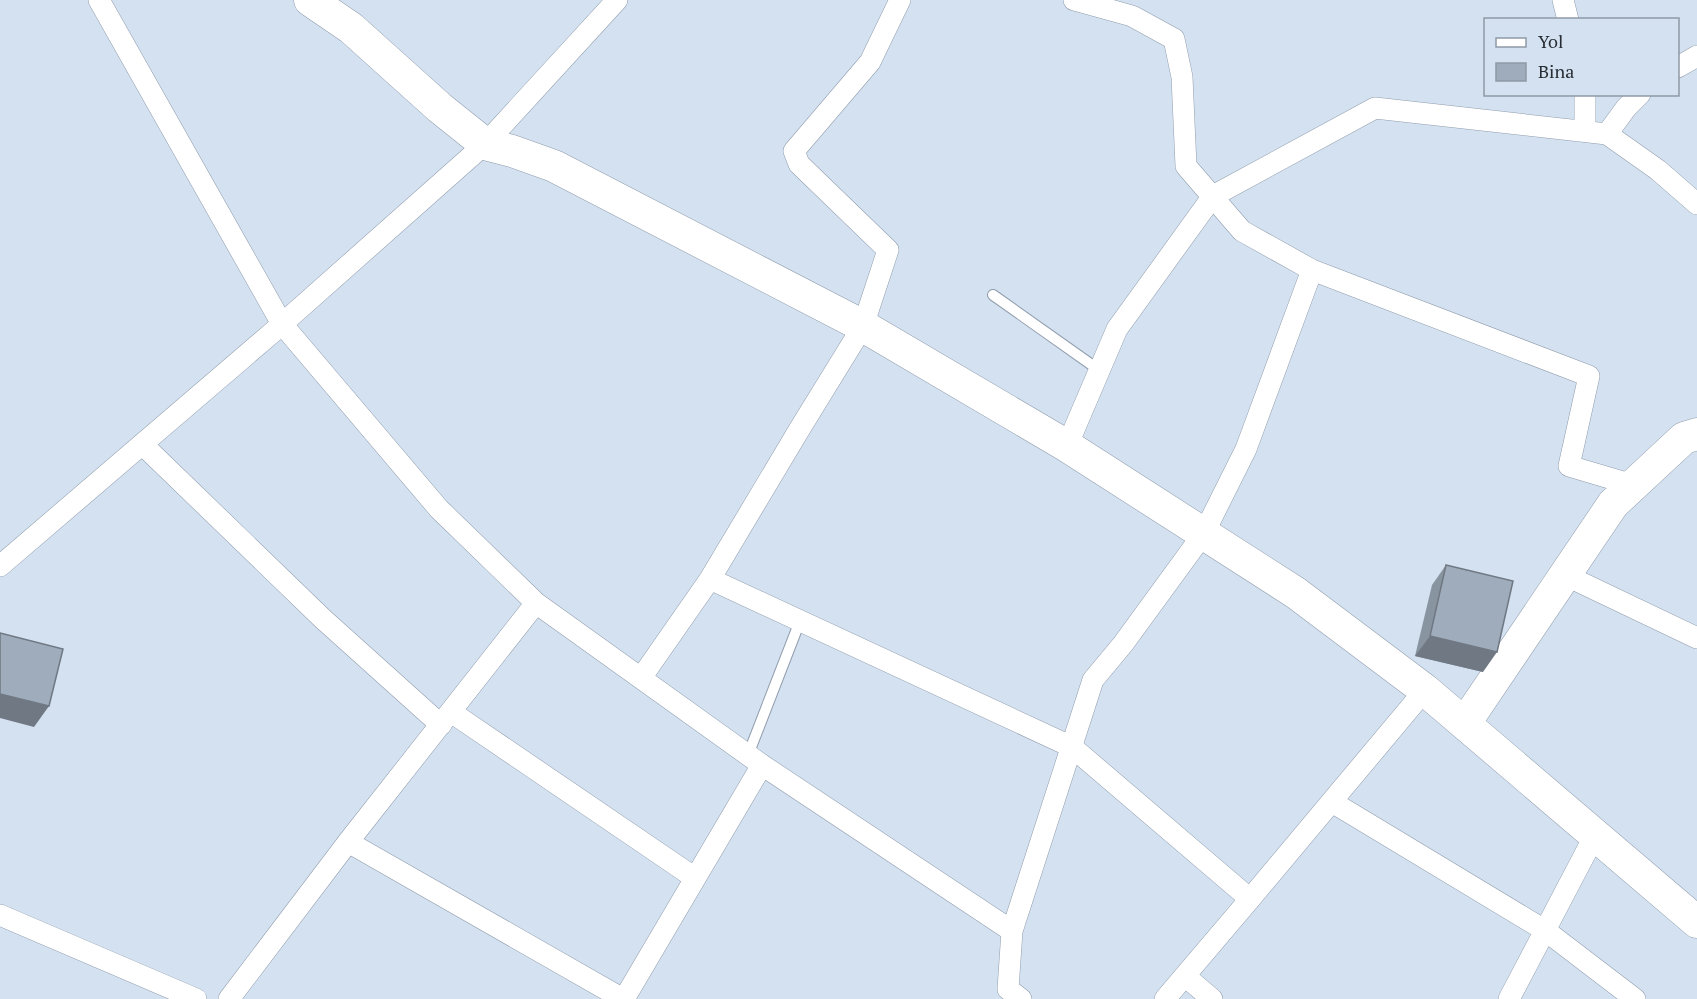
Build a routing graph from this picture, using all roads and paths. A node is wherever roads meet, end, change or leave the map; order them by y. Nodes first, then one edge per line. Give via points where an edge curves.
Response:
1 (99, 0) edge
2 (310, 0) edge
3 (900, 0) edge
4 (1074, 0) edge
5 (1563, 0) edge
6 (610, 3) edge
7 (1568, 18) edge
8 (1697, 56) edge
9 (1679, 66) edge
10 (1585, 96) edge
11 (1638, 96) edge
12 (1585, 131) junction
13 (1608, 134) junction
14 (485, 144) junction
15 (1213, 196) junction
16 (1697, 204) edge
17 (1312, 270) junction
18 (993, 295) dead end
19 (282, 324) junction
20 (863, 326) junction
21 (1099, 370) junction
22 (1697, 434) edge
23 (142, 444) junction
24 (1067, 446) junction
25 (1633, 485) junction
26 (1204, 533) junction
27 (0, 566) edge
28 (1565, 574) junction
29 (710, 579) junction
30 (536, 603) junction
31 (800, 621) junction
32 (1697, 638) edge
33 (641, 678) junction
34 (1425, 690) junction
35 (446, 718) junction
36 (1465, 723) junction
37 (1072, 747) junction
38 (755, 760) junction
39 (1332, 802) junction
40 (1595, 835) junction
41 (348, 842) junction
42 (695, 878) junction
43 (1250, 899) junction
44 (0, 915) edge
45 (1697, 922) edge
46 (1012, 931) junction
47 (1546, 931) junction
48 (1185, 976) junction
49 (1010, 996) edge
50 (196, 999) edge
51 (229, 999) edge
52 (623, 999) edge
53 (1165, 999) edge
54 (1212, 999) edge
55 (1509, 999) edge
56 (1635, 999) edge

1 - 19 street
2 - 14 street via 351,28
3 - 20 street via 870,62 794,151 799,164 888,250
4 - 15 street via 1132,16 1174,39 1182,77 1186,165
5 - 7 street
6 - 14 street
8 - 9 street
10 - 12 street
11 - 13 street
12 - 13 street
12 - 15 street via 1375,108
13 - 16 street
14 - 19 street
14 - 20 street via 554,166
15 - 17 street via 1242,231
15 - 21 street via 1117,329
17 - 25 street via 1589,376 1569,466
17 - 26 street via 1246,449
18 - 21 lane
19 - 23 street
19 - 30 street via 439,509
20 - 24 street
20 - 29 street
21 - 24 street
22 - 25 street via 1684,438
23 - 27 street
23 - 35 street via 323,619
24 - 26 street
25 - 28 street via 1612,504
26 - 34 street via 1296,593
26 - 37 street via 1093,680
28 - 32 street
28 - 36 street
29 - 31 street
29 - 33 street
30 - 33 street
30 - 35 street
31 - 37 street
31 - 38 lane
33 - 38 street
34 - 36 street
34 - 39 street
35 - 41 street
35 - 42 street
36 - 40 street
37 - 43 street
37 - 46 street
38 - 42 street
38 - 46 street
39 - 43 street
39 - 47 street
40 - 45 street
40 - 47 street
41 - 51 street
41 - 52 street
42 - 52 street
43 - 48 street
44 - 50 street
46 - 49 street
47 - 55 street
47 - 56 street
48 - 53 street
48 - 54 street

